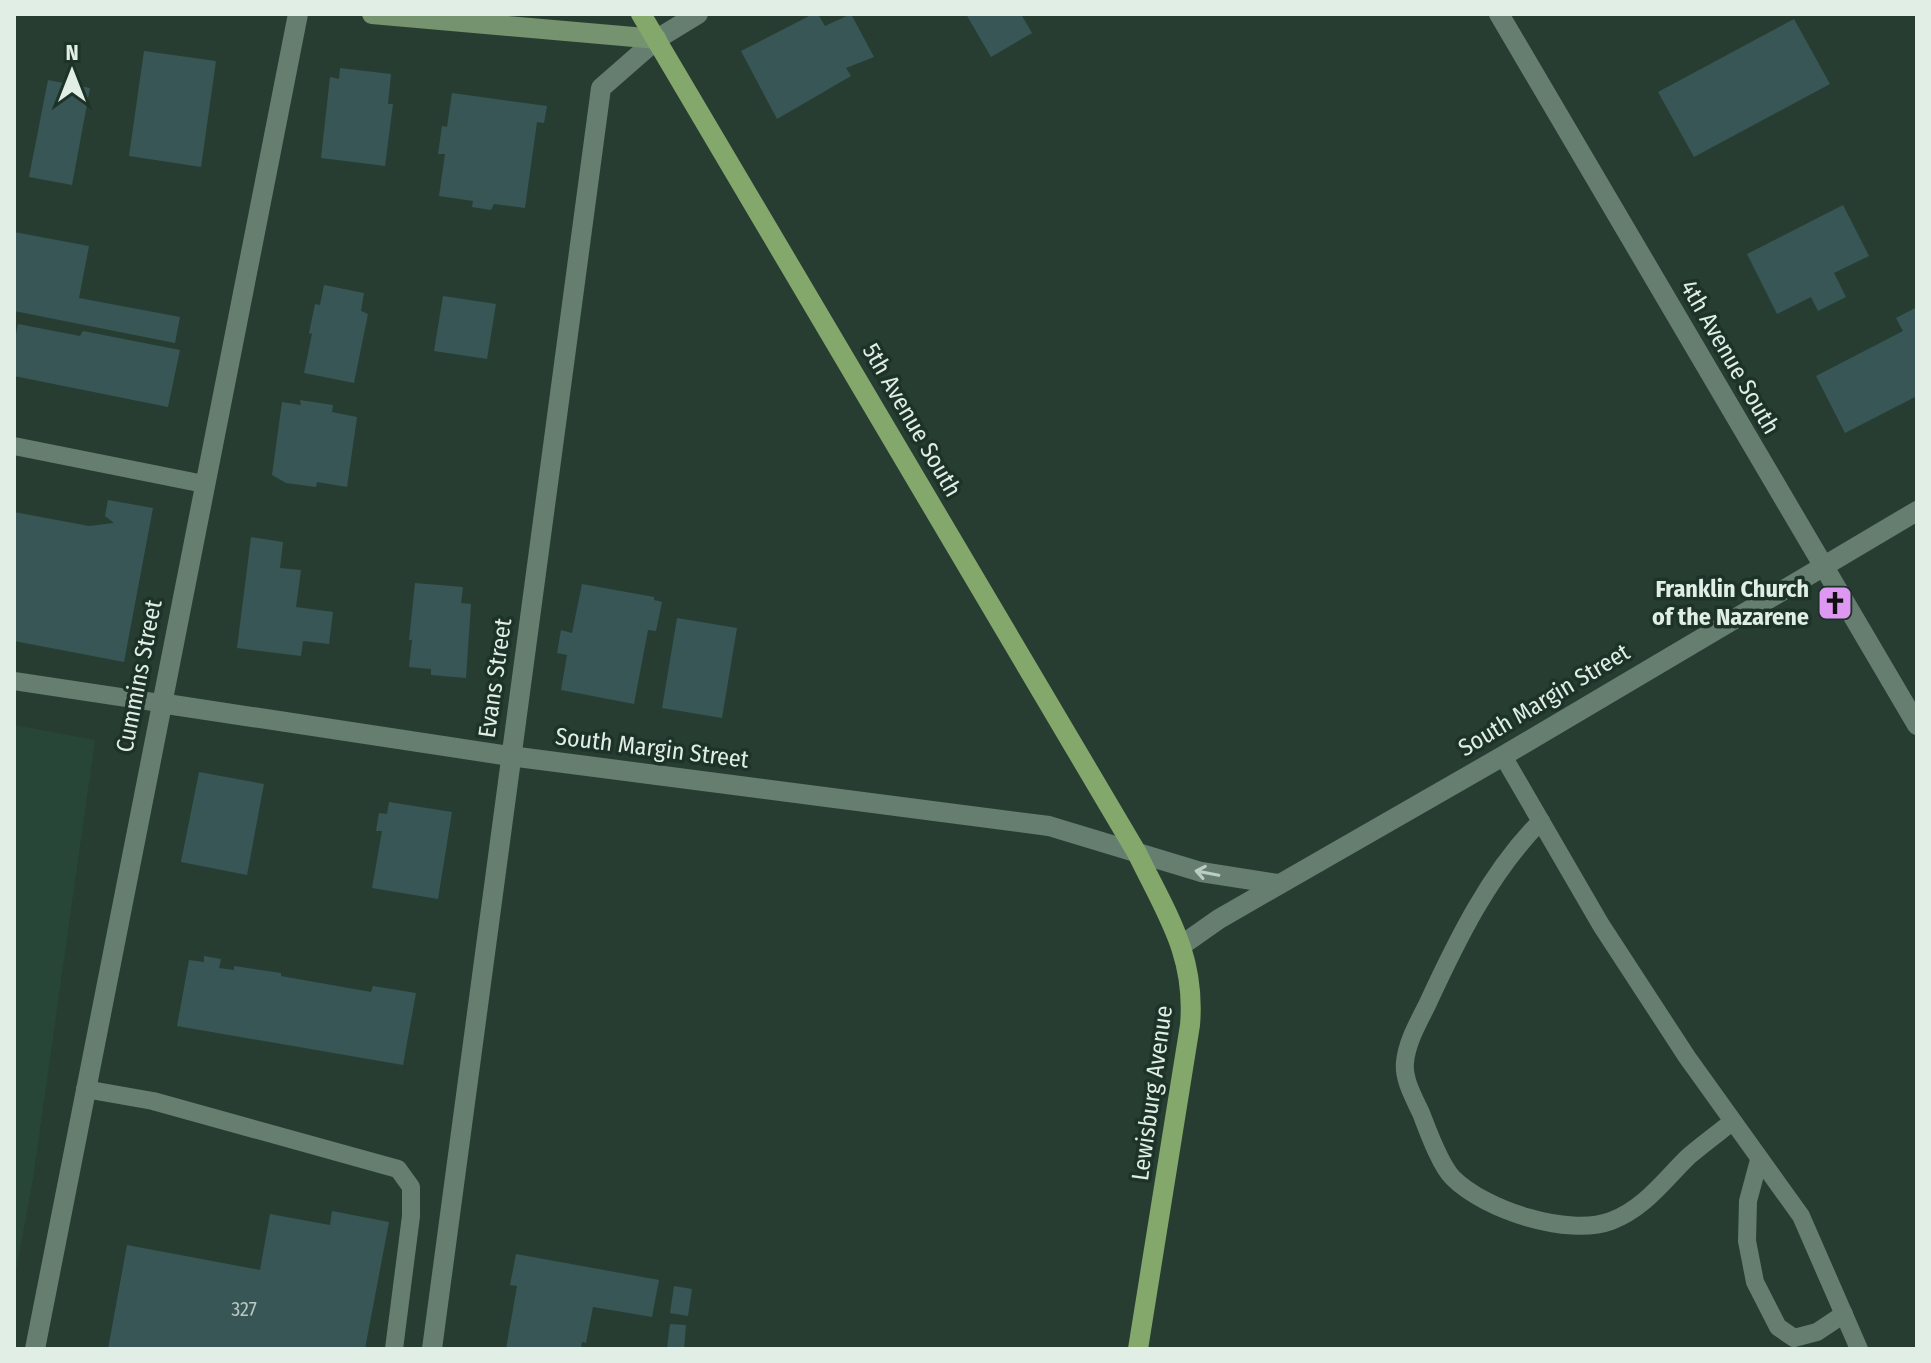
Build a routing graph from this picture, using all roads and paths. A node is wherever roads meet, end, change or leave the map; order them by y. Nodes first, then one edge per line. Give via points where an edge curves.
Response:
1 (298, 14) edge
2 (372, 14) edge
3 (641, 14) edge
4 (698, 14) edge
5 (1499, 14) edge
6 (657, 39) junction
7 (14, 446) edge
8 (204, 484) junction
9 (1917, 511) edge
10 (1823, 565) junction
11 (14, 681) edge
12 (160, 703) junction
13 (1917, 725) edge
14 (510, 756) junction
15 (1503, 756) junction
16 (1541, 821) junction
17 (1137, 853) junction
18 (1278, 884) junction
19 (1182, 945) junction
20 (85, 1089) junction
21 (1732, 1122) junction
22 (1759, 1160) junction
23 (1844, 1314) junction
24 (35, 1349) edge
25 (394, 1349) edge
26 (432, 1349) edge
27 (1138, 1349) edge
28 (1859, 1349) edge

1 - 8 street, Cummins Street
2 - 6 main road
3 - 6 main road, 5th Avenue South
4 - 6 street, Evans Street
5 - 10 street, 4th Avenue South
6 - 14 street, Evans Street via 601,88
6 - 17 main road, 5th Avenue South
7 - 8 lane
8 - 12 street, Cummins Street
9 - 10 street, South Margin Street
10 - 13 street, 4th Avenue South
10 - 15 street, South Margin Street
11 - 12 lane, South Margin Street
12 - 14 street, South Margin Street
12 - 20 street, Cummins Street
14 - 17 street, South Margin Street via 1049,826
14 - 26 street, Evans Street
15 - 16 lane
15 - 18 street, South Margin Street
16 - 21 lane via 1601,925
16 - 21 lane via 1517,845 1485,894 1438,981 1404,1064 1410,1090 1451,1176 1482,1200 1517,1214 1588,1227 1641,1206 1690,1155
18 -> 17 street, South Margin Street via 1201,872
17 - 19 main road, Lewisburg Avenue
18 - 19 street, South Margin Street
19 - 27 main road, Lewisburg Avenue via 1193,995 1190,1025
20 - 24 street, Cummins Street
20 - 25 lane via 153,1101 398,1169 411,1187 411,1201
21 - 22 lane
22 - 23 lane via 1801,1216
22 - 23 lane via 1748,1201 1747,1241 1755,1282 1778,1327 1794,1338 1817,1332
23 - 28 lane

